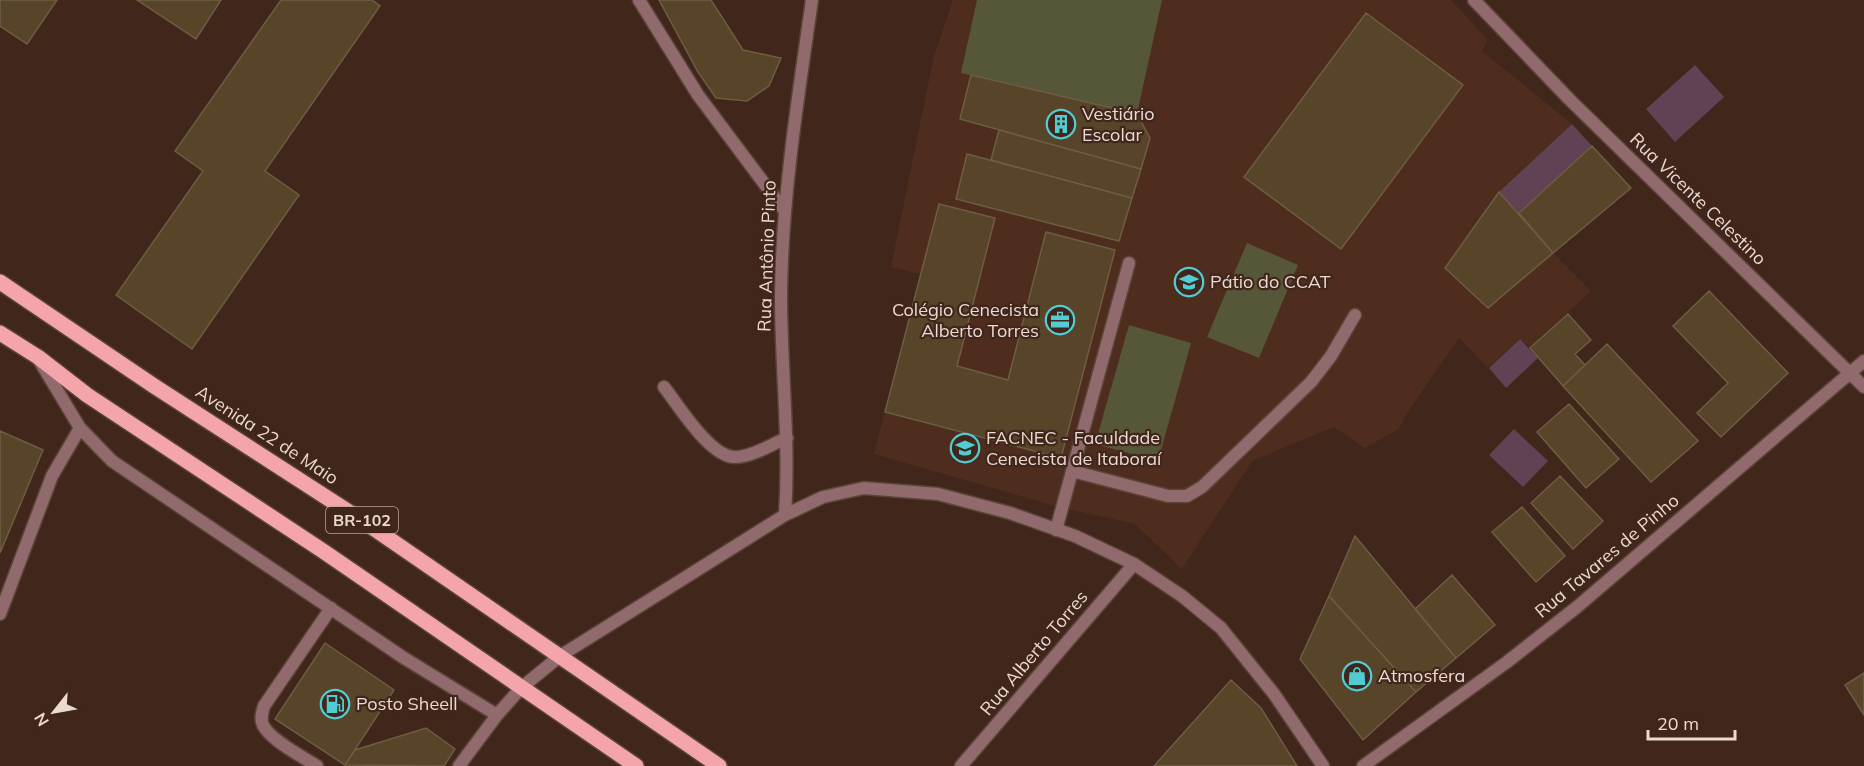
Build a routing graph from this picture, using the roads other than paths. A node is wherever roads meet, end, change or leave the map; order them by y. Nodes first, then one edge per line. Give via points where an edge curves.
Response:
1 (639, 0) edge
2 (812, 0) edge
3 (1474, 0) edge
4 (784, 210) junction
5 (1129, 263) dead end
6 (0, 282) edge
7 (1355, 315) dead end
8 (0, 333) edge
9 (38, 357) junction
10 (1864, 361) edge
11 (1850, 374) junction
12 (664, 387) dead end
13 (1864, 387) edge
14 (80, 428) junction
15 (787, 438) junction
16 (1072, 471) junction
17 (785, 514) junction
18 (1056, 530) junction
19 (1134, 564) junction
20 (331, 608) junction
21 (0, 614) edge
22 (560, 656) junction
23 (521, 688) junction
24 (497, 715) junction
25 (317, 766) edge
26 (459, 766) edge
27 (636, 766) edge
28 (718, 766) edge
29 (961, 766) edge
30 (1323, 766) edge
31 (1363, 766) edge

1 - 4 street via 698,95
2 - 4 street, Rua Antônio Pinto
3 - 11 street, Rua Vicente Celestino
4 - 15 street, Rua Antônio Pinto via 782,306
5 - 16 street
6 - 22 main road, Avenida 22 de Maio / BR-102
7 - 16 street via 1311,382 1202,487 1187,496 1168,496
8 - 9 main road, BR-102
9 - 14 street
9 - 23 main road, BR-102 via 87,395
10 - 11 street, Rua Tavares de Pinho
11 - 13 street, Rua Vicente Celestino
11 - 31 street, Rua Tavares de Pinho via 1568,614
12 - 15 street via 710,445 723,455 736,457
14 - 20 street via 112,461
14 - 21 street via 52,476
15 - 17 street, Rua Antônio Pinto
16 - 18 street
17 - 18 street via 823,497 864,488 938,494
17 - 22 street
18 - 19 street
19 - 29 street, Rua Alberto Torres
19 - 30 street via 1221,628 1274,694
20 - 24 street
20 - 25 street via 261,716 269,733
22 - 23 street
22 - 28 main road, Avenida 22 de Maio / BR-102
23 - 24 street
23 - 27 main road, BR-102
24 - 26 street

